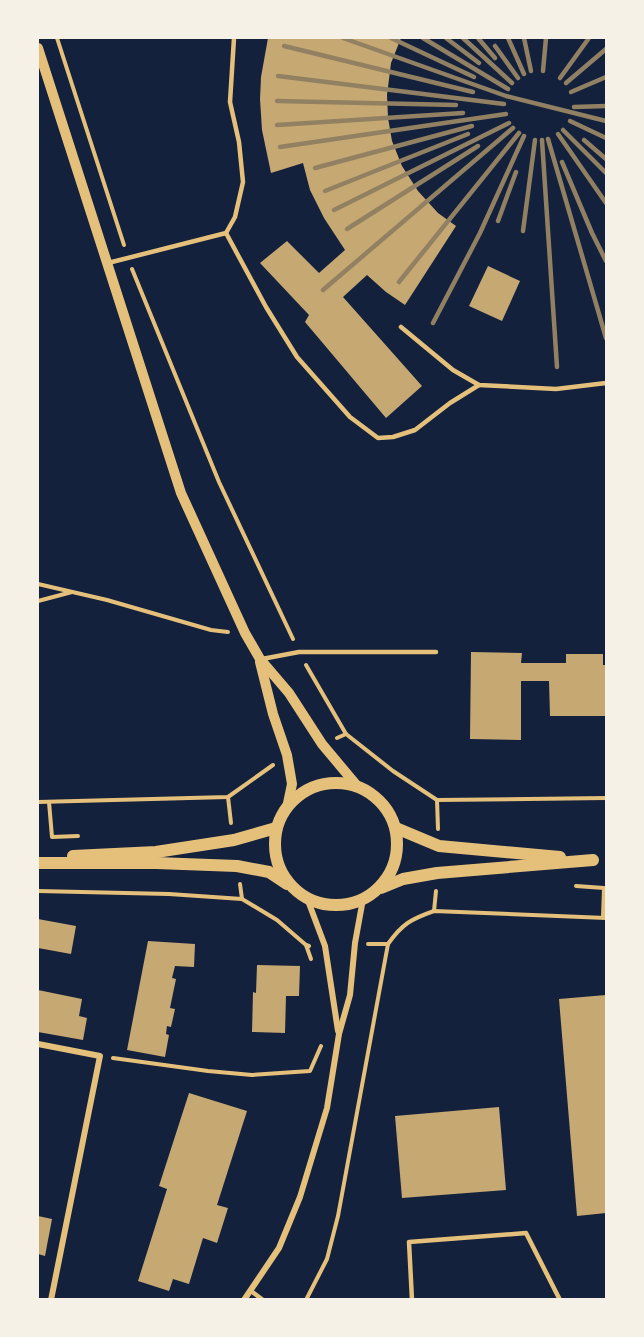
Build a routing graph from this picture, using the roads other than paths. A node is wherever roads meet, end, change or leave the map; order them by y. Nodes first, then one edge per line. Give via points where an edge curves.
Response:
1 (234, 38) edge
2 (38, 48) edge
3 (226, 232) junction
4 (106, 263) junction
5 (401, 327) dead end
6 (606, 383) edge
7 (479, 385) junction
8 (436, 652) dead end
9 (260, 659) junction
10 (358, 787) junction
11 (287, 808) junction
12 (276, 828) junction
13 (396, 828) junction
14 (38, 857) edge
15 (593, 860) junction
16 (606, 861) edge
17 (38, 863) edge
18 (292, 887) junction
19 (377, 890) junction
20 (307, 898) junction
21 (363, 899) junction
22 (339, 1034) junction
23 (38, 1044) edge
24 (252, 1291) junction
25 (51, 1299) edge
26 (244, 1299) edge
27 (263, 1299) edge
28 (412, 1299) edge
29 (560, 1299) edge

1 - 3 lane via 230,102 243,183 235,217
2 - 4 street
3 - 4 lane
3 - 7 lane via 297,357 350,417 378,438 415,430
4 - 9 street via 181,493 244,633
5 - 7 lane via 453,370
6 - 7 lane via 556,389
8 - 9 lane via 299,652
9 - 10 street
9 - 11 street via 287,755 292,784
10 - 11 main road via 339,782 318,785
10 - 13 main road via 377,798
11 - 12 main road
12 - 14 main road via 234,840 156,852
12 - 18 main road via 274,845 279,867
13 - 15 main road via 439,846
13 - 19 main road via 397,853 389,875
15 - 16 main road
15 - 19 main road via 437,873 403,879
17 - 18 main road via 237,866 269,872
18 - 20 main road
19 - 21 main road
20 - 21 main road via 327,905
20 - 22 street via 326,946
21 - 22 street via 350,995
22 - 24 street via 327,1108 300,1197 279,1248
23 - 25 street via 100,1056
24 - 26 street
24 - 27 lane
28 - 29 lane via 409,1242 526,1233

